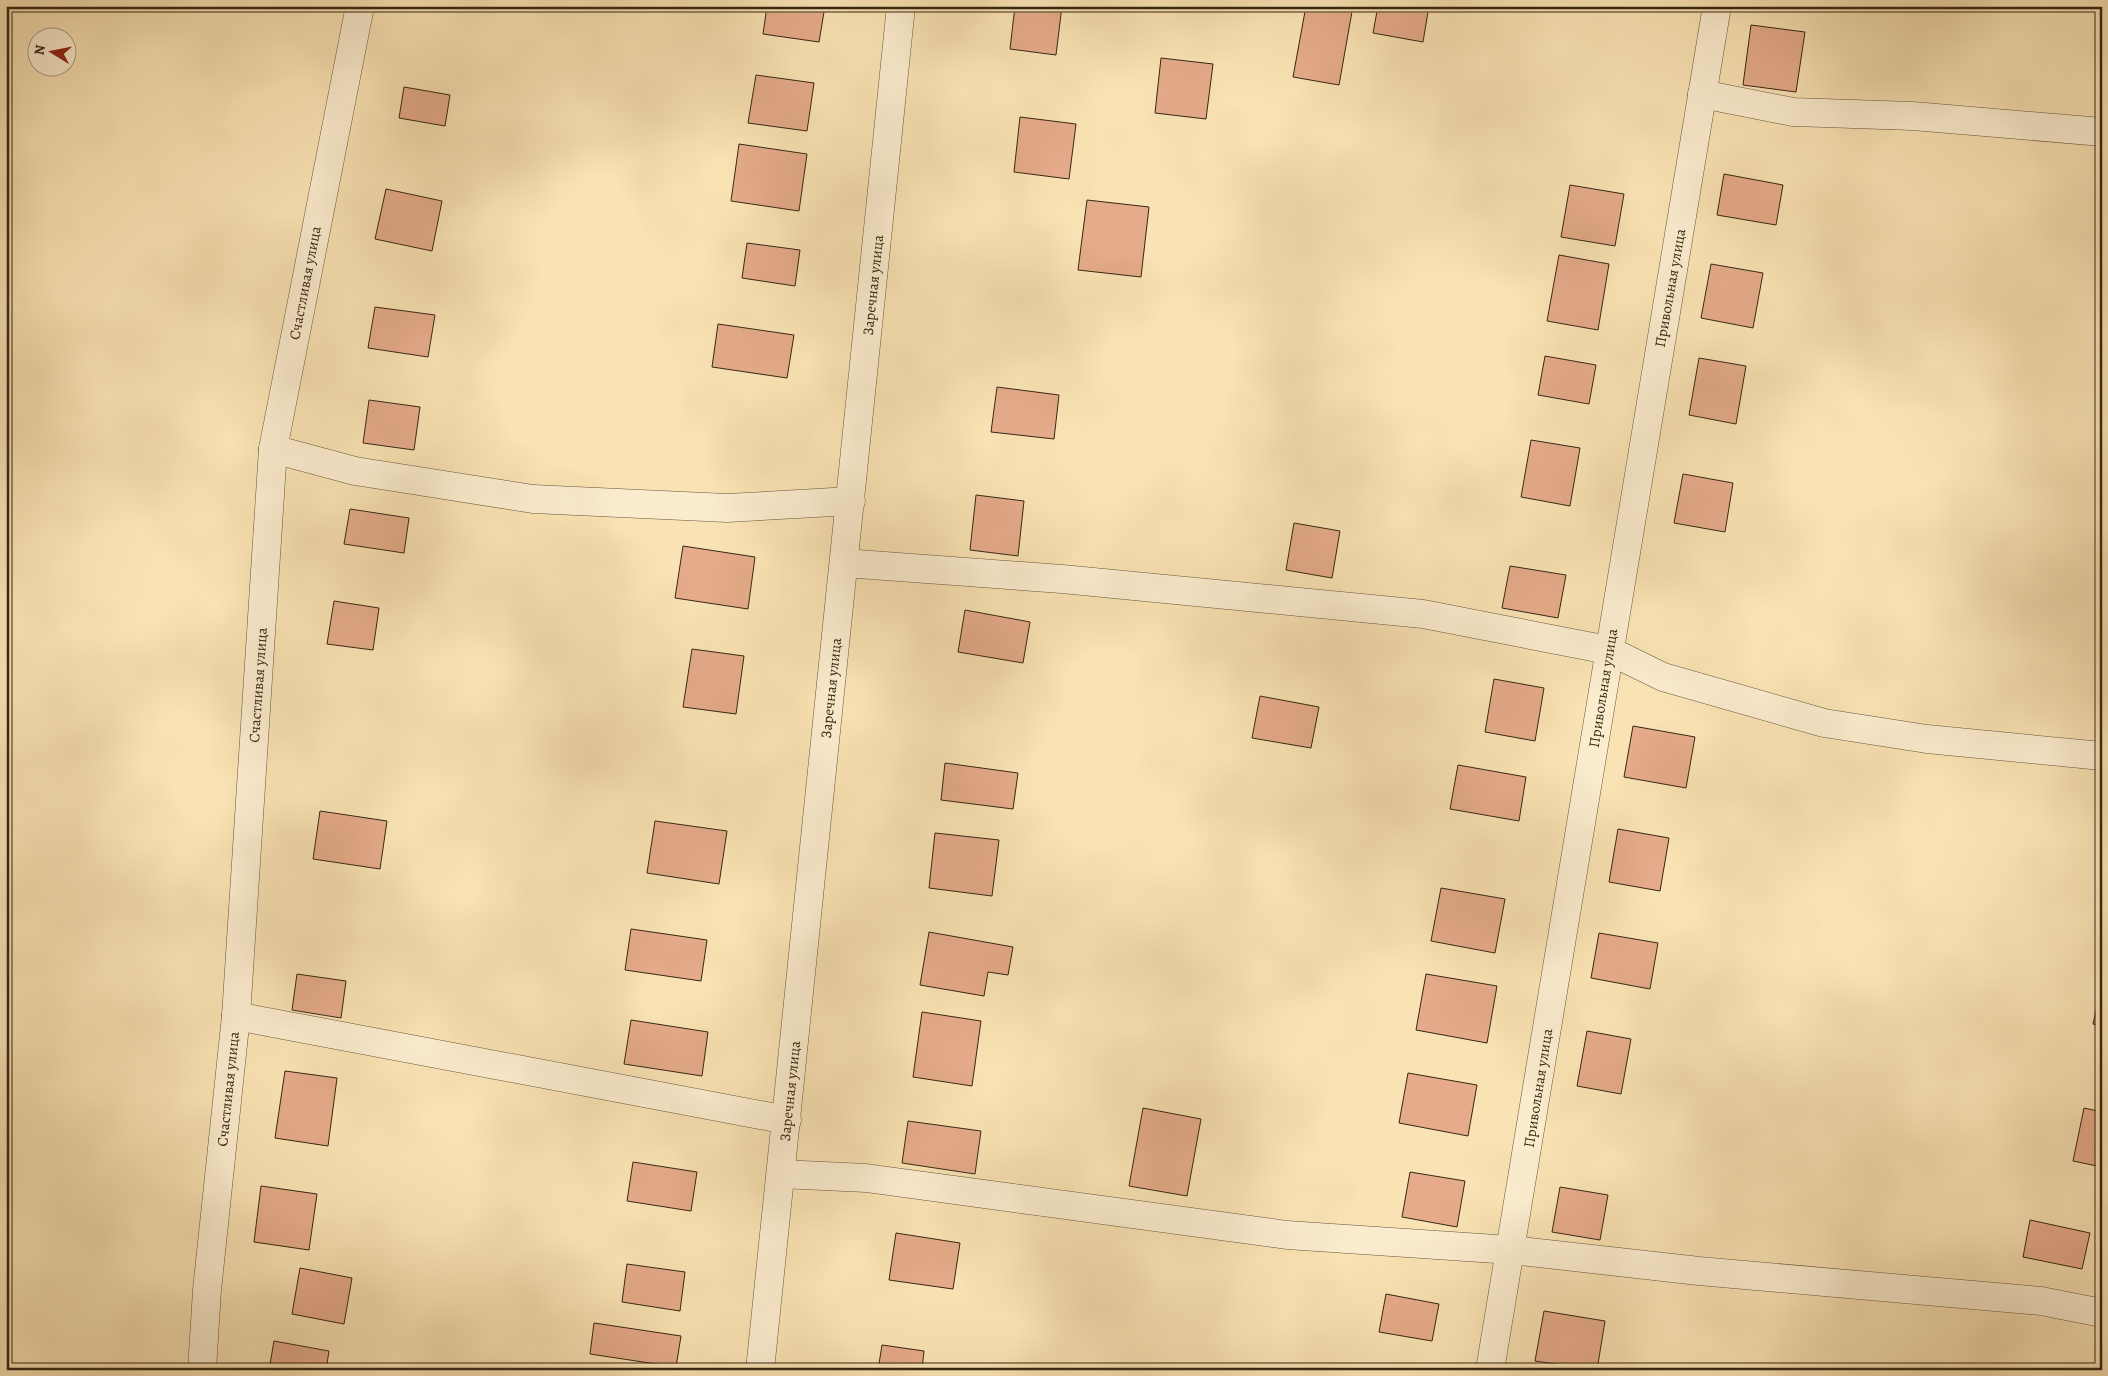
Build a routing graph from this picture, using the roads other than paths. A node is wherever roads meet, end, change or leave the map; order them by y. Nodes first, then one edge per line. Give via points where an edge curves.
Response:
1 (360, 6) edge
2 (901, 6) edge
3 (1717, 6) edge
4 (1702, 94) junction
5 (2102, 132) edge
6 (273, 449) junction
7 (850, 501) junction
8 (844, 563) junction
9 (1608, 650) junction
10 (2102, 756) edge
11 (236, 1016) junction
12 (787, 1120) junction
13 (781, 1174) junction
14 (1512, 1250) junction
15 (2102, 1313) edge
16 (202, 1370) edge
17 (760, 1370) edge
18 (1490, 1370) edge

1 - 6 street, Счастливая улица
2 - 7 street, Заречная улица
3 - 4 street, Привольная улица
4 - 5 street via 1793,112 1913,116
4 - 9 street, Привольная улица
6 - 7 street via 355,471 533,499 727,508
6 - 11 street, Счастливая улица
7 - 8 street, Заречная улица
8 - 9 street via 1062,579 1423,614
8 - 12 street, Заречная улица
9 - 10 street via 1663,677 1824,723 1927,739
9 - 14 street, Привольная улица
11 - 12 street
11 - 16 street, Счастливая улица via 207,1290
12 - 13 street, Заречная улица
13 - 14 street via 866,1178 1287,1235
13 - 17 street, Заречная улица
14 - 15 street via 1699,1271 2040,1301
14 - 18 street, Привольная улица

